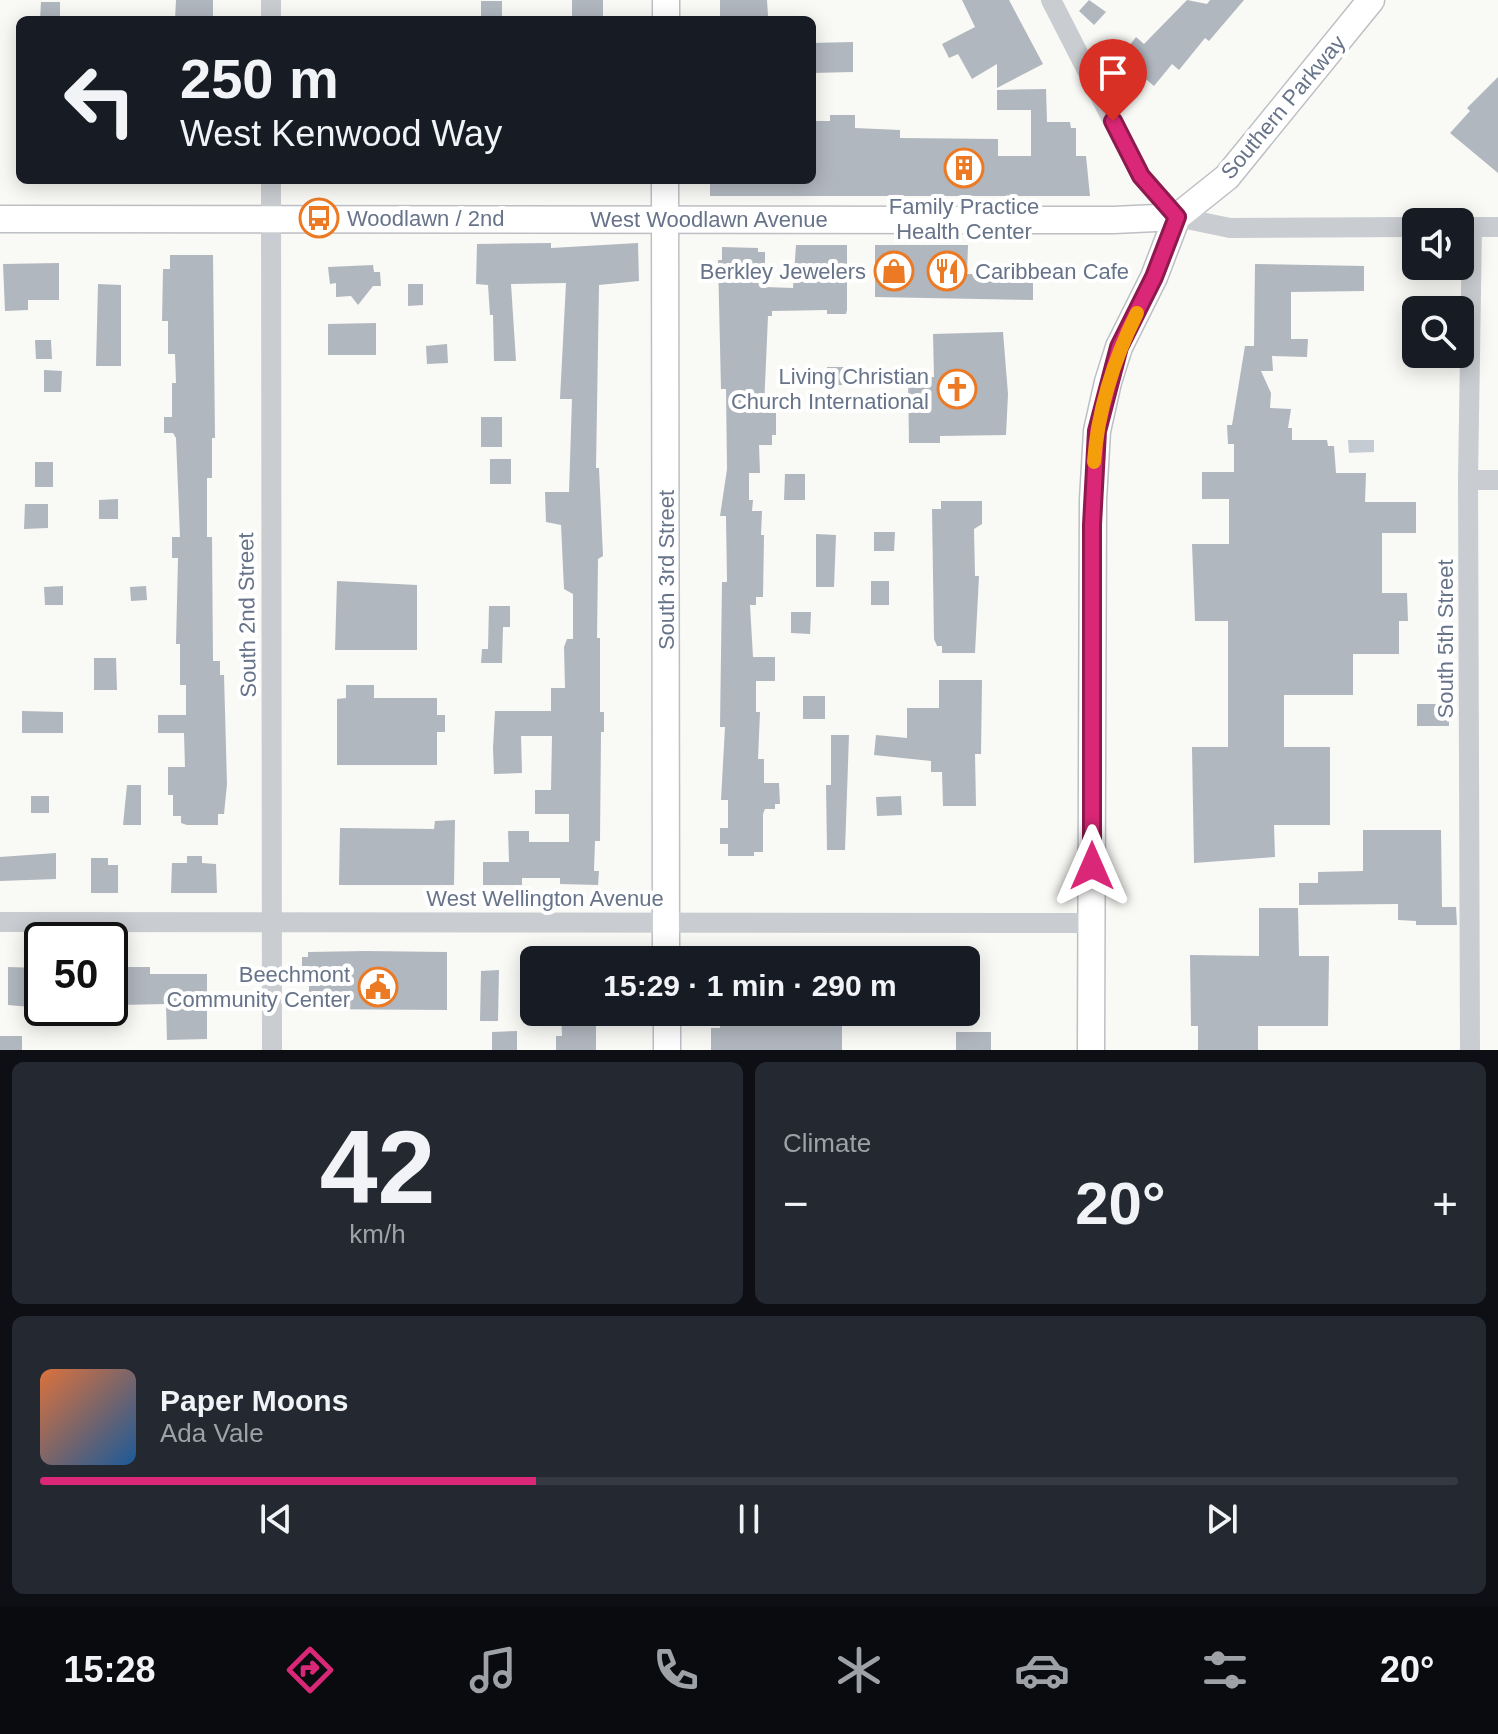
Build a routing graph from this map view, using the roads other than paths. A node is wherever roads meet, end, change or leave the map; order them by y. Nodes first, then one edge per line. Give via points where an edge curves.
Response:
1 (1051, 0) edge
2 (1371, 0) edge
3 (271, 184) edge
4 (665, 184) edge
5 (1177, 217) junction
6 (0, 219) edge
7 (271, 219) junction
8 (665, 219) junction
9 (1402, 227) edge
10 (1474, 227) edge
11 (1498, 227) edge
12 (1466, 280) edge
13 (1468, 480) junction
14 (1498, 480) edge
15 (0, 922) edge
16 (274, 922) junction
17 (666, 922) junction
18 (1091, 923) junction
19 (666, 946) edge
20 (667, 1026) edge
21 (272, 1050) edge
22 (667, 1050) edge
23 (1091, 1050) edge
24 (1470, 1050) edge

1 - 5 street via 1141,176
2 - 5 main road, Southern Parkway via 1227,177
3 - 7 street, South 2nd Street
4 - 8 main road, South 3rd Street
5 - 8 main road, West Woodlawn Avenue
5 - 9 street, West Woodlawn Avenue via 1230,228
5 - 18 main road via 1119,347 1097,431
6 - 7 main road, West Woodlawn Avenue
7 - 8 main road, West Woodlawn Avenue
7 - 16 street, South 2nd Street
8 - 17 main road, South 3rd Street
10 - 11 street
12 - 13 street, South 5th Street
13 - 14 street
13 - 24 street, South 5th Street
15 - 16 street, West Wellington Avenue
16 - 17 street, West Wellington Avenue
16 - 21 street, South 2nd Street
17 - 18 street, West Wellington Avenue
17 - 19 main road, South 3rd Street
18 - 23 main road
20 - 22 main road

